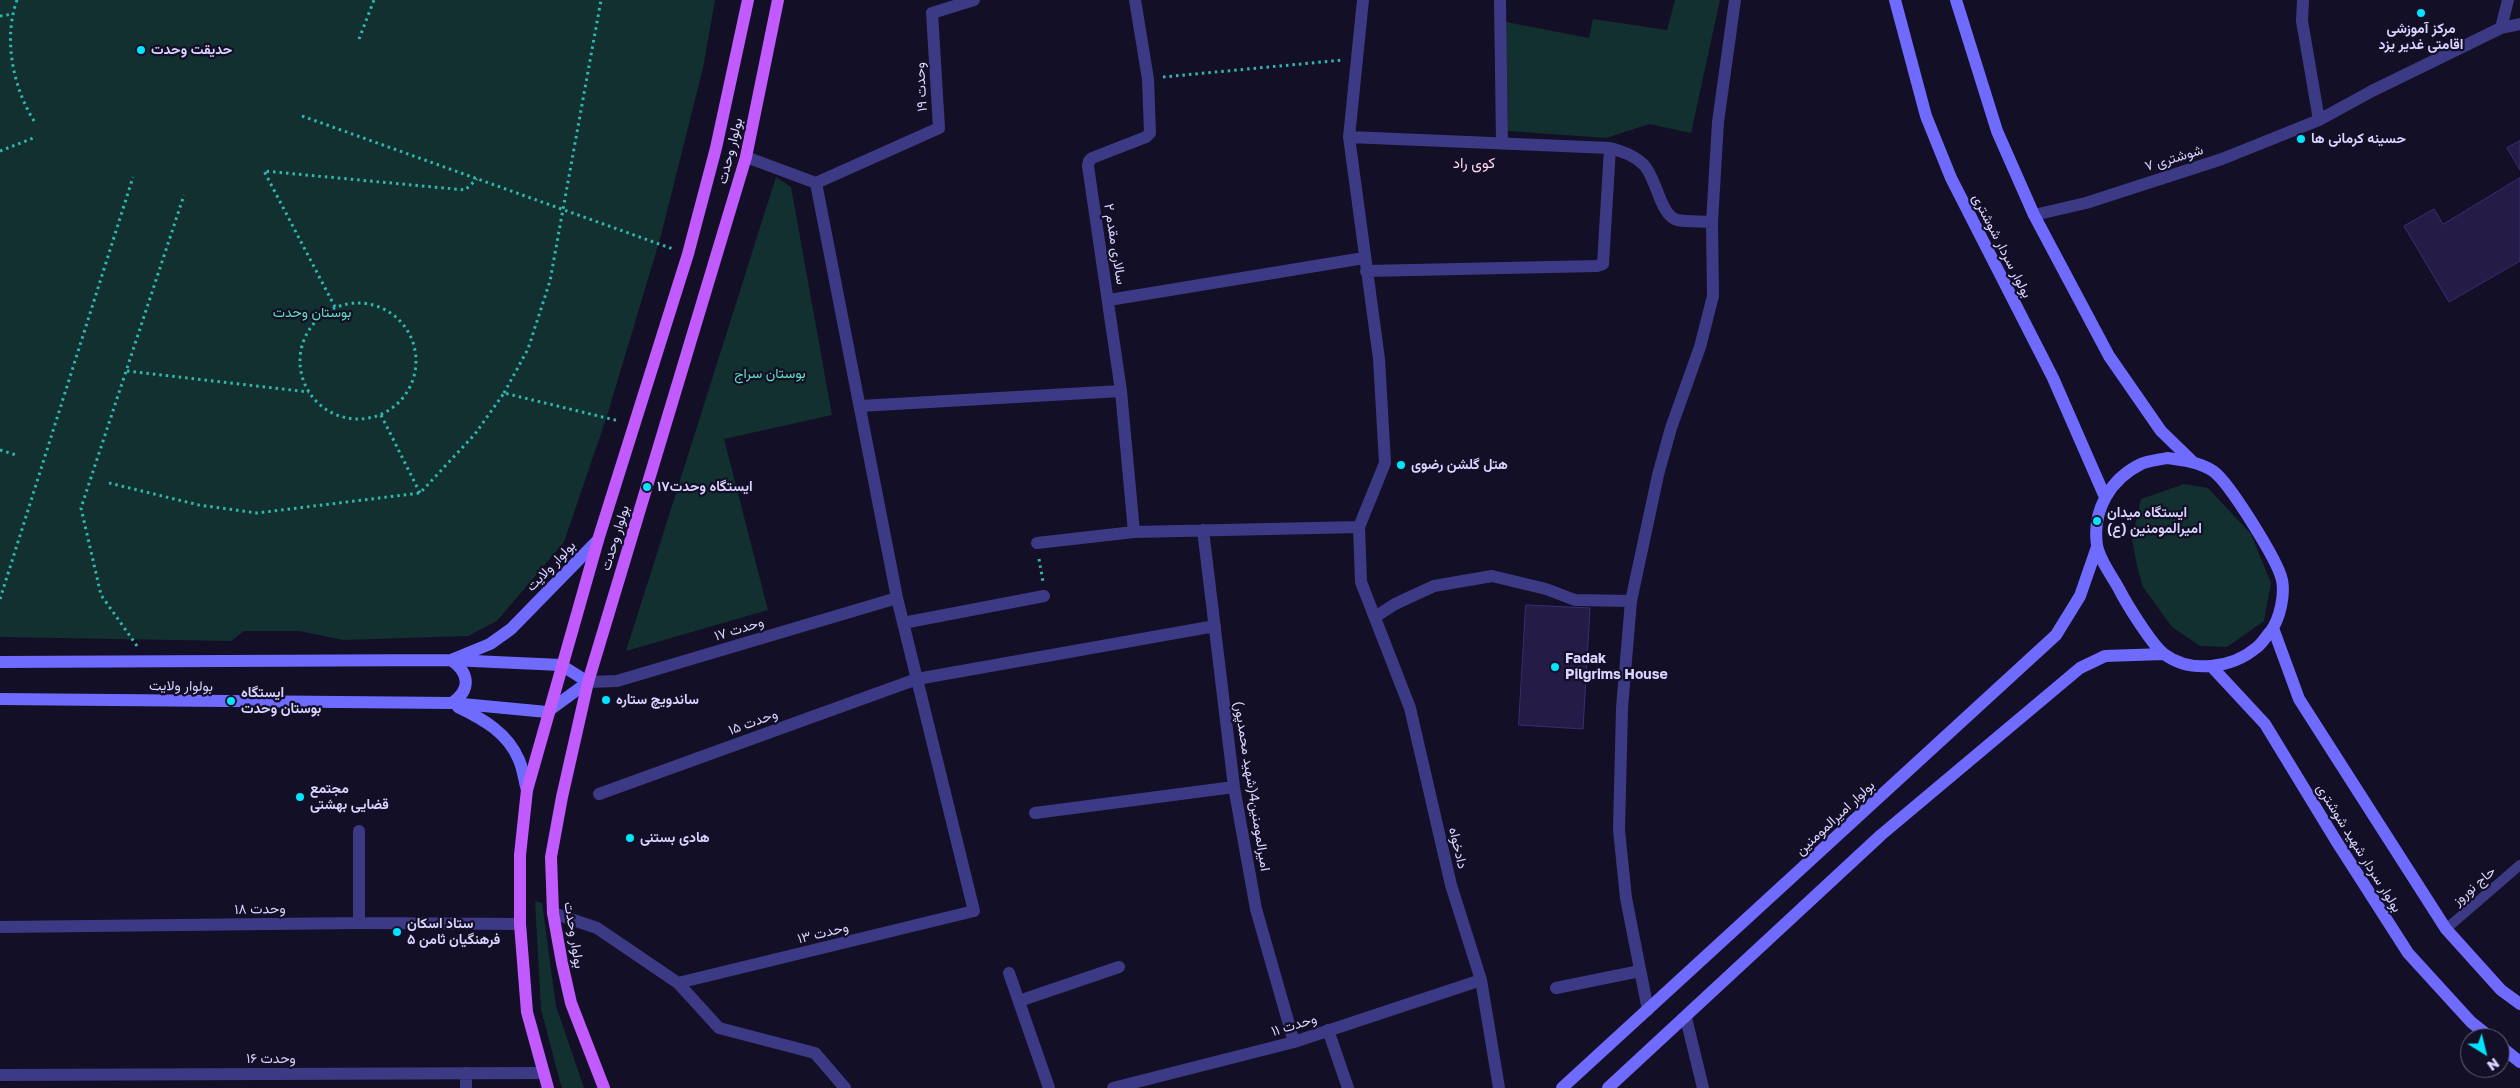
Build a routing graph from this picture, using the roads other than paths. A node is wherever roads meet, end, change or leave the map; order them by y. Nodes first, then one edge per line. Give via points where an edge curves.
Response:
1 (748, 0) edge
2 (778, 0) edge
3 (974, 0) edge
4 (1136, 0) edge
5 (1364, 0) edge
6 (1500, 0) edge
7 (1735, 0) edge
8 (1895, 0) edge
9 (1956, 0) edge
10 (2303, 0) edge
11 (2508, 0) edge
12 (2520, 24) edge
13 (2501, 28) junction
14 (2319, 120) junction
15 (1349, 137) junction
16 (1502, 143) junction
17 (1610, 148) junction
18 (746, 157) junction
19 (816, 183) junction
20 (2034, 215) junction
21 (1712, 222) junction
22 (1364, 258) junction
23 (1366, 271) junction
24 (1108, 300) junction
25 (1121, 391) junction
26 (860, 406) junction
27 (2192, 461) junction
28 (2105, 497) junction
29 (1359, 527) junction
30 (1203, 530) junction
31 (1134, 532) junction
32 (598, 540) junction
33 (1037, 543) road end
34 (2097, 546) junction
35 (1044, 596) road end
36 (897, 598) junction
37 (1631, 601) junction
38 (1375, 617) junction
39 (903, 623) junction
40 (1215, 626) junction
41 (2273, 628) junction
42 (2164, 654) junction
43 (451, 660) junction
44 (0, 662) edge
45 (561, 665) junction
46 (2212, 667) junction
47 (917, 679) junction
48 (588, 682) junction
49 (0, 699) edge
50 (452, 703) junction
51 (547, 712) junction
52 (1234, 787) junction
53 (527, 790) junction
54 (599, 794) dead end
55 (1035, 813) dead end
56 (358, 831) dead end
57 (2520, 865) edge
58 (553, 914) junction
59 (359, 923) junction
60 (520, 924) junction
61 (0, 927) edge
62 (2446, 929) junction
63 (1119, 967) dead end
64 (1640, 971) junction
65 (1009, 972) dead end
66 (1481, 980) junction
67 (678, 983) junction
68 (1556, 988) dead end
69 (1019, 1001) junction
70 (2520, 1004) edge
71 (1648, 1010) junction
72 (1686, 1018) junction
73 (2478, 1028) edge
74 (1328, 1030) junction
75 (1294, 1042) junction
76 (2510, 1054) edge
77 (2520, 1062) edge
78 (543, 1073) junction
79 (466, 1074) junction
80 (0, 1075) edge
81 (466, 1088) edge
82 (548, 1088) edge
83 (604, 1088) edge
84 (845, 1088) edge
85 (1049, 1088) edge
86 (1114, 1088) edge
87 (1348, 1088) edge
88 (1500, 1088) edge
89 (1562, 1088) edge
90 (1608, 1088) edge
91 (1703, 1088) edge

1 - 32 main road, بولوار وحدت via 716,148 688,254
2 - 18 main road, بولوار وحدت
3 - 19 street, وحدت ۱۹ via 932,13 939,128
4 - 24 street, سالاری مقدم ۲ via 1148,79 1149,136 1089,161
5 - 15 street
6 - 16 street
7 - 21 street via 1718,122
8 - 28 street, بولوار سردار شوشتری via 1926,116 1951,178 2053,378
9 - 20 street via 1997,131
10 - 14 street via 2302,20
11 - 13 street
12 - 13 street, شوشتری ۷
13 - 14 street, شوشتری ۷
14 - 20 street, شوشتری ۷ via 2184,173
15 - 16 street
15 - 22 street
16 - 17 street
17 - 21 street via 1630,154 1644,166 1666,213 1676,220
17 - 23 street via 1603,264
18 - 19 street
18 - 48 main road, بولوار وحدت
19 - 26 street
20 - 27 street via 2109,356 2162,431
21 - 37 street via 1713,296 1700,347 1658,475
22 - 23 street
22 - 24 street
23 - 29 street via 1379,359 1385,463
24 - 25 street, سالاری مقدم ۲
25 - 26 street
25 - 31 street, سالاری مقدم ۲
26 - 36 street
27 - 28 street via 2166,458 2142,464 2120,477
27 - 41 street via 2214,472 2255,524 2282,579 2281,604
28 - 34 street via 2096,521
29 - 30 street
29 - 38 street, دادخواه via 1361,582
30 - 31 street
30 - 40 street, امیرالمومنین4(شهید محمدپور)
31 - 33 street
32 - 43 street, بولوار ولایت via 511,629 490,644
32 - 45 main road, بولوار وحدت
34 - 42 street via 2127,606
34 - 71 street, بولوار امیرالمومنین via 2080,596 2056,635
35 - 39 street
36 - 39 street
36 - 48 street, وحدت ۱۷ via 617,681
37 - 38 street via 1574,600 1546,589 1492,576 1434,586
37 - 64 street via 1621,736 1619,830 1626,898
38 - 66 street, دادخواه via 1410,708 1451,885
39 - 47 street
40 - 47 street, وحدت ۱۵
40 - 52 street, امیرالمومنین4(شهید محمدپور)
41 - 46 street via 2257,647 2236,661
41 - 62 street, بولوار سردار شهید شوشتری via 2299,699
42 - 46 street via 2187,664
42 - 72 street via 2105,656 2080,668 1881,835
43 - 44 street, بولوار ولایت
43 - 45 street, بولوار ولایت
43 - 50 street via 459,666 467,684 460,697
45 - 48 street, بولوار ولایت
45 - 51 main road, بولوار وحدت
46 - 73 street, بولوار سردار شهید شوشتری via 2266,724 2408,953
47 - 54 street, وحدت ۱۵
47 - 67 street, وحدت ۱۳ via 974,911
48 - 51 street
48 - 58 main road, بولوار وحدت via 551,857
49 - 50 street, بولوار ولایت
50 - 51 street, بولوار ولایت
50 - 53 street, بولوار ولایت via 490,723 507,740 519,759
51 - 53 main road, بولوار وحدت
52 - 55 street
52 - 75 street, امیرالمومنین4(شهید محمدپور) via 1256,909
53 - 60 main road, بولوار وحدت via 520,855
56 - 59 street
57 - 62 lane, حاج نوروز
58 - 67 street via 598,928
58 - 83 main road, بولوار وحدت via 571,1003
59 - 60 street, وحدت ۱۸
59 - 61 street, وحدت ۱۸
60 - 78 main road, بولوار وحدت via 527,1012
62 - 70 street, بولوار سردار شهید شوشتری via 2501,990
63 - 69 street
64 - 68 street
64 - 71 street
65 - 69 street
66 - 74 street, وحدت ۱۱
66 - 88 street, دادخواه
67 - 84 street via 719,1028 815,1053
69 - 85 street
71 - 89 street, بولوار امیرالمومنین
72 - 90 street
72 - 91 street
74 - 75 street, وحدت ۱۱
74 - 87 street
75 - 86 street, وحدت ۱۱
76 - 77 street
78 - 79 street, وحدت ۱۶
78 - 82 main road, بولوار وحدت
79 - 80 street, وحدت ۱۶
79 - 81 street

